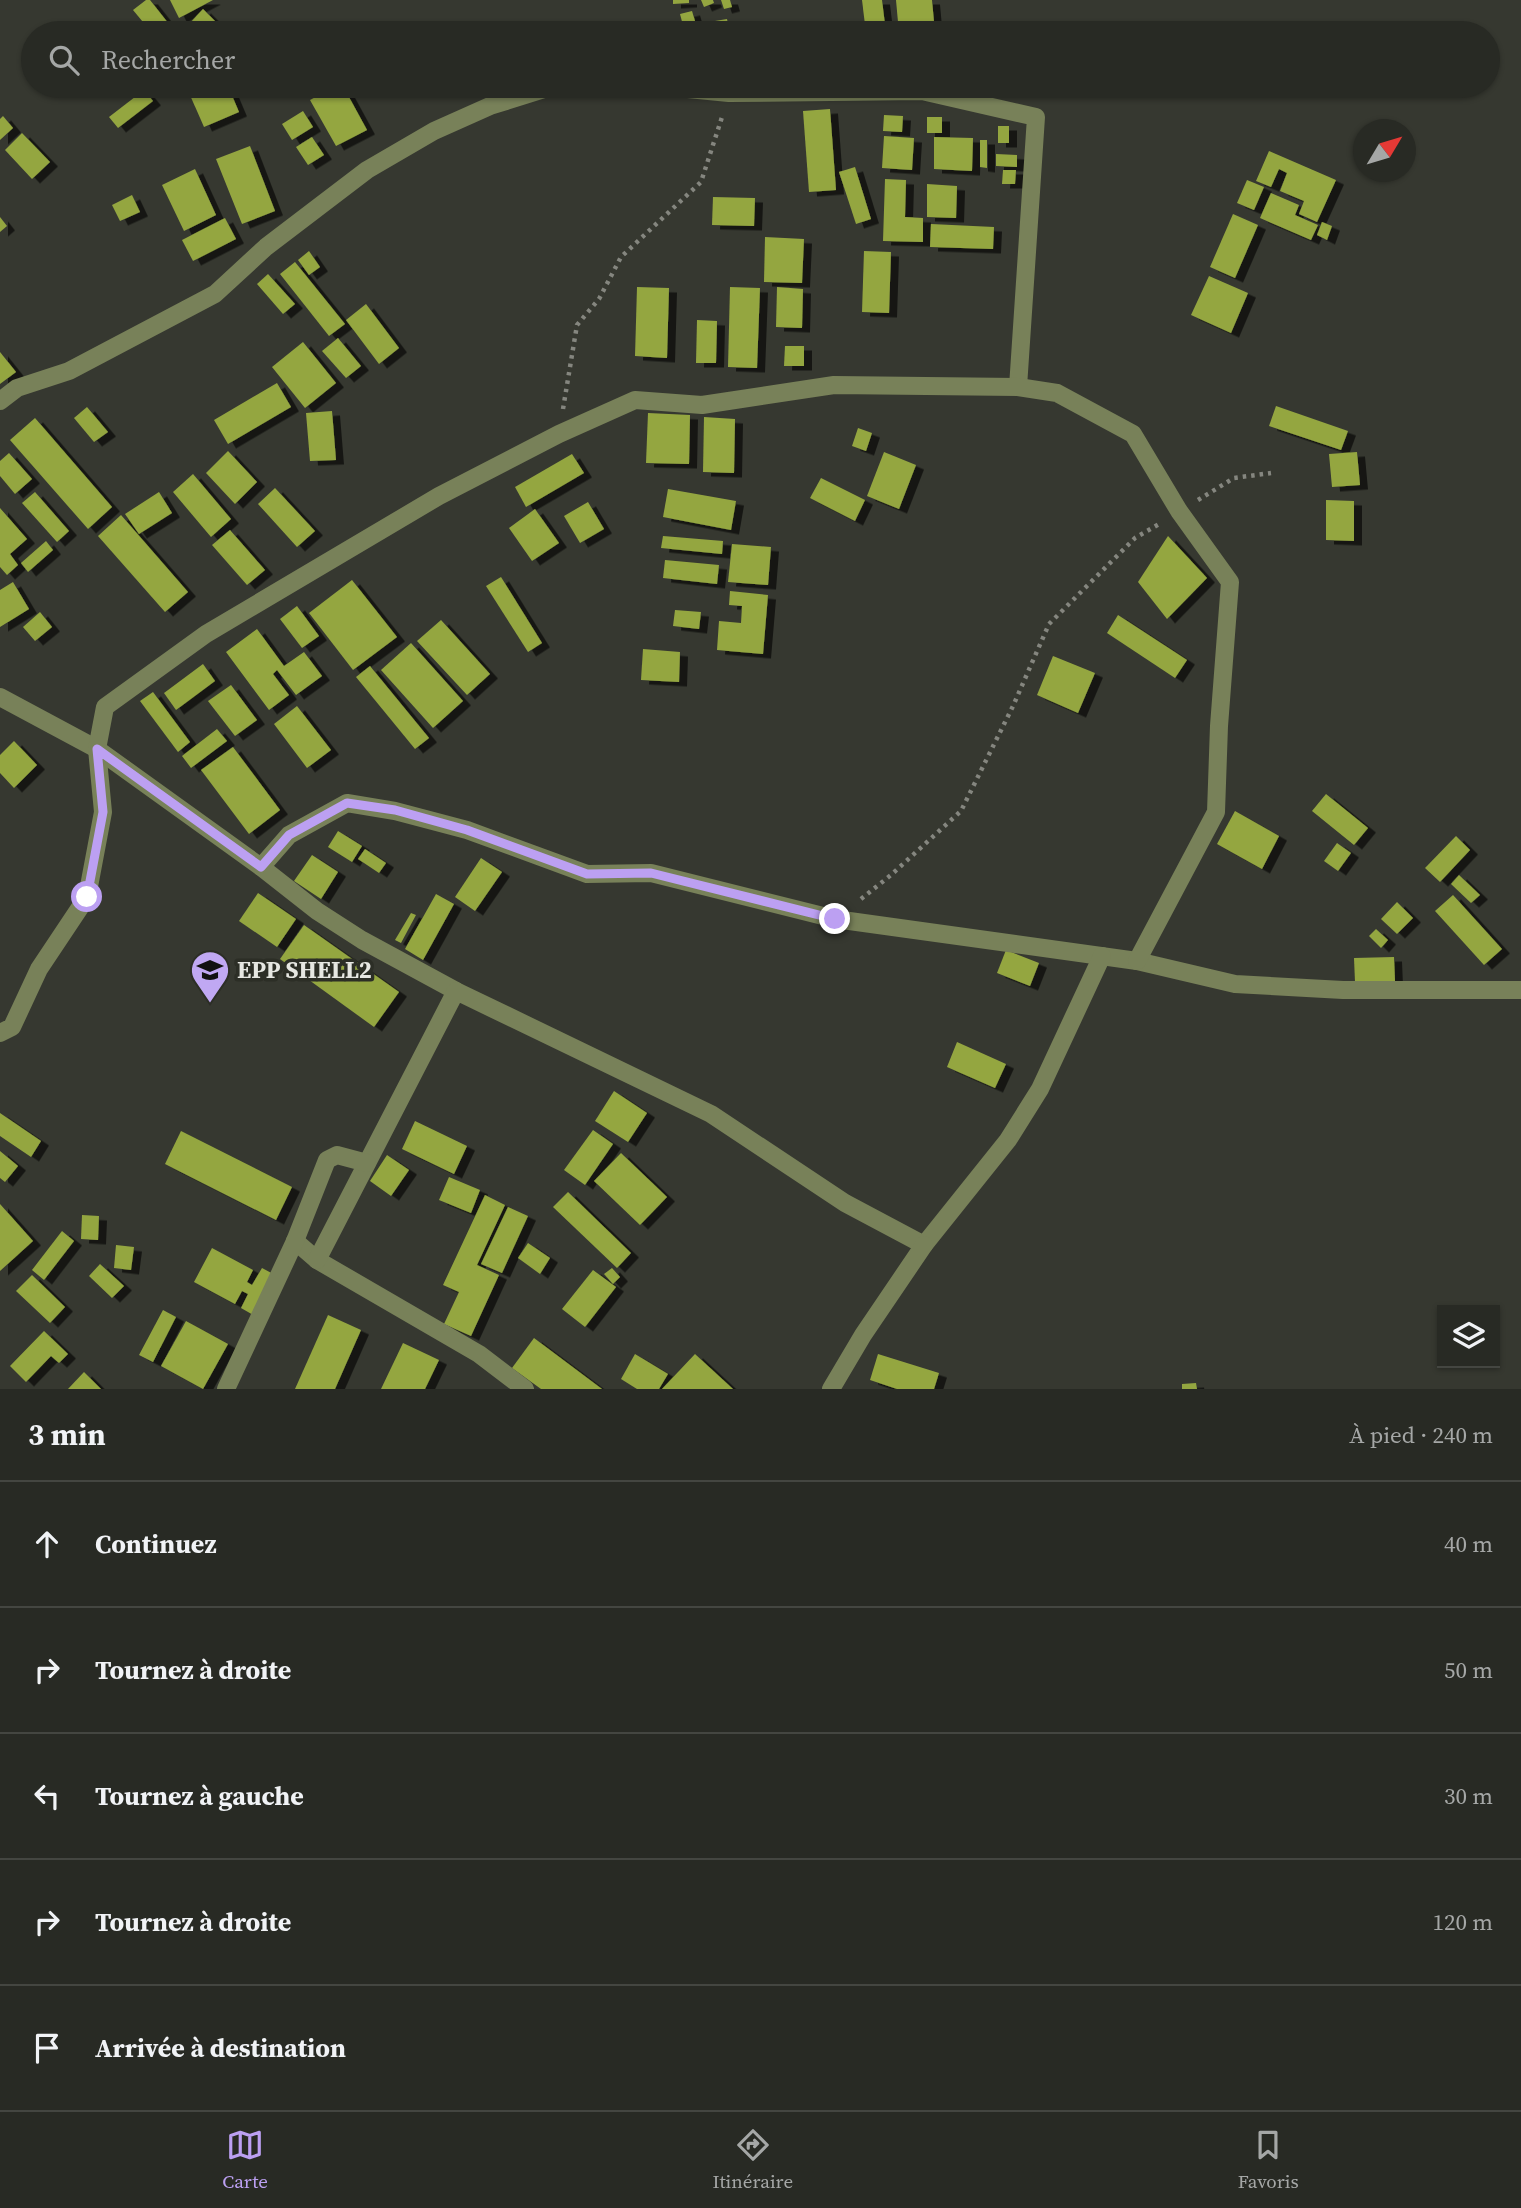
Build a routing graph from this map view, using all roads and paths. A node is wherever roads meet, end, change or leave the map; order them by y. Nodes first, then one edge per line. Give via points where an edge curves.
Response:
1 (516, 98) edge
2 (728, 98) edge
3 (949, 98) edge
4 (1018, 387) junction
5 (0, 401) edge
6 (559, 434) junction
7 (1271, 473) dead end
8 (1179, 512) junction
9 (0, 697) edge
10 (97, 749) junction
11 (261, 867) junction
12 (835, 919) junction
13 (1102, 956) junction
14 (1137, 961) junction
15 (1521, 990) edge
16 (456, 991) junction
17 (0, 1033) edge
18 (367, 1163) junction
19 (295, 1241) junction
20 (924, 1245) junction
21 (317, 1260) junction
22 (226, 1389) edge
23 (525, 1389) edge
24 (831, 1389) edge

1 - 5 street via 434,131 367,170 266,247 215,294 69,371 17,388
2 - 6 path via 701,182 621,257 599,299 577,325
3 - 4 street via 1036,117
4 - 6 street via 834,385 702,405 635,400
4 - 8 street via 1057,393 1133,434
6 - 10 street via 439,496 206,634 105,707
7 - 8 path via 1234,478
8 - 12 path via 1135,538 1049,624 961,811
8 - 14 street via 1230,582 1216,812
9 - 10 street
10 - 11 street
10 - 17 street via 103,812 87,897 39,969 12,1027
11 - 12 street via 289,835 347,803 395,810 467,830 587,874 651,873
11 - 16 street via 362,940
12 - 13 street
13 - 14 street
13 - 20 street via 1040,1089 1008,1140
14 - 15 street via 1235,984 1343,990
16 - 18 street
16 - 20 street via 711,1114 845,1203
18 - 19 street via 337,1155 327,1160
18 - 21 street
19 - 21 street
19 - 22 street
20 - 24 street
21 - 23 street via 479,1354

